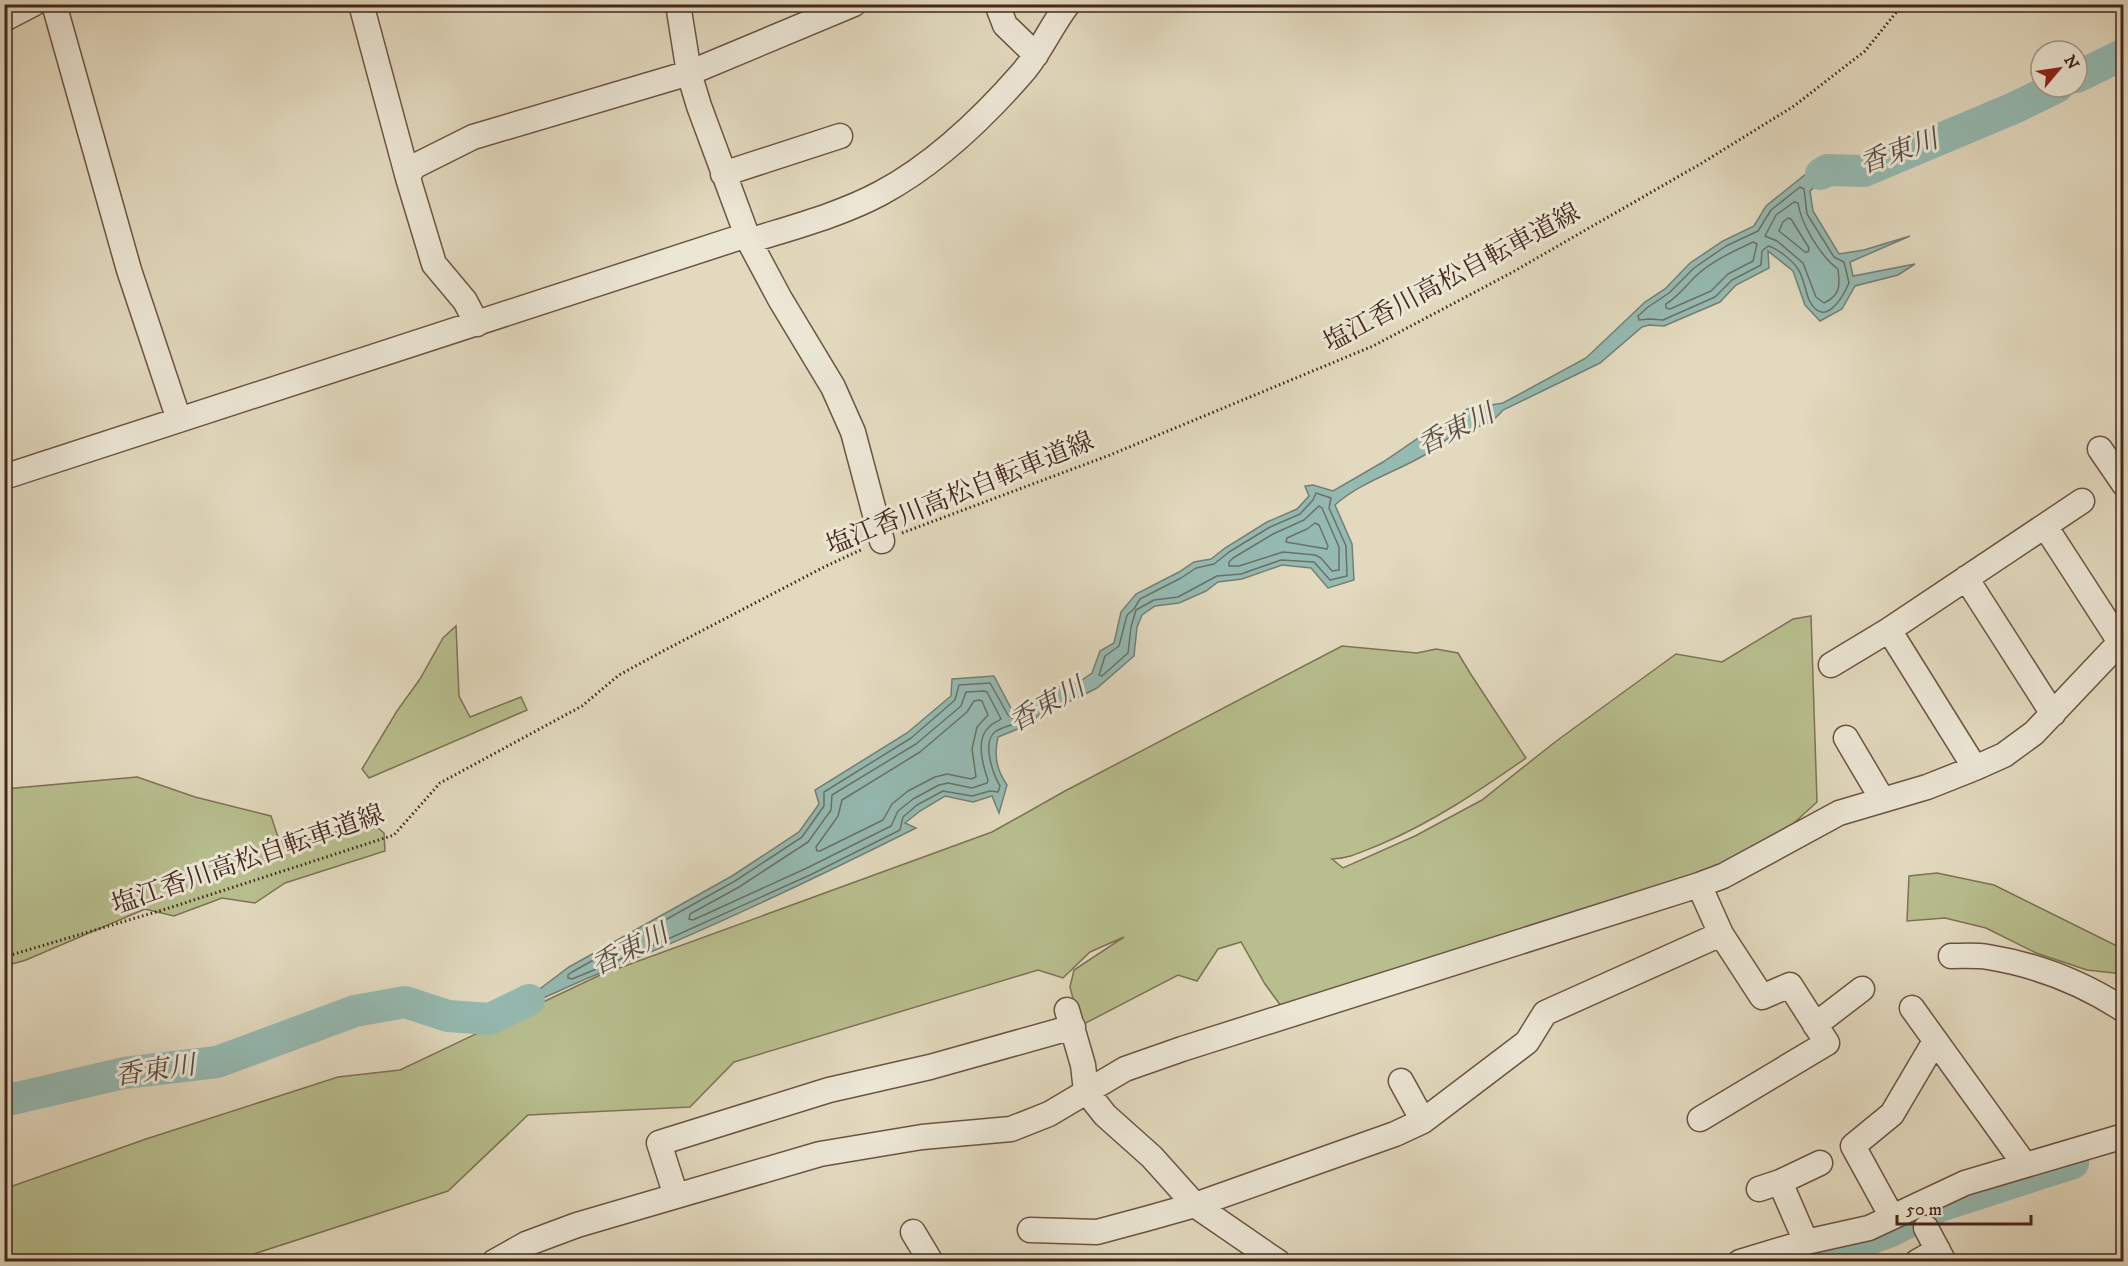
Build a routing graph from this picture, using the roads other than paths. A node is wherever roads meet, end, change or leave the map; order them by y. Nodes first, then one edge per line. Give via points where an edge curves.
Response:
1 (33, 4) edge
2 (54, 4) edge
3 (361, 4) edge
4 (678, 4) edge
5 (854, 4) edge
6 (997, 4) edge
7 (1068, 4) edge
8 (4, 19) edge
9 (1036, 55) junction
10 (689, 73) junction
11 (840, 136) dead end
12 (723, 174) junction
13 (408, 178) junction
14 (748, 238) junction
15 (477, 324) junction
16 (179, 420) junction
17 (2100, 449) dead end
18 (4, 477) edge
19 (2122, 479) edge
20 (2082, 501) dead end
21 (2045, 526) junction
22 (882, 541) road end
23 (1966, 578) junction
24 (1889, 630) junction
25 (2122, 640) edge
26 (1831, 665) dead end
27 (2053, 714) junction
28 (1846, 738) dead end
29 (1975, 768) junction
30 (1882, 799) junction
31 (1699, 885) junction
32 (1721, 934) junction
33 (1951, 956) dead end
34 (1862, 989) dead end
35 (1912, 1008) dead end
36 (2124, 1010) edge
37 (1815, 1025) junction
38 (1935, 1041) junction
39 (1401, 1081) dead end
40 (1086, 1091) junction
41 (1700, 1119) dead end
42 (1422, 1121) junction
43 (2124, 1136) edge
44 (1821, 1162) dead end
45 (2025, 1165) junction
46 (676, 1196) junction
47 (1195, 1205) junction
48 (1892, 1217) junction
49 (1926, 1228) dead end
50 (1029, 1230) dead end
51 (913, 1232) dead end
52 (1806, 1242) junction
53 (1941, 1256) edge
54 (494, 1262) edge
55 (931, 1262) edge
56 (1278, 1262) edge
57 (1740, 1262) edge
58 (1917, 1262) edge

1 - 8 street
2 - 16 street via 129,270
3 - 13 street
4 - 10 street
5 - 10 street
6 - 9 street via 1005,25
7 - 9 street
9 - 14 street via 971,126 882,192
10 - 12 street
10 - 13 street via 473,137 413,167
11 - 12 street
12 - 14 street
13 - 15 street via 435,264 465,301
14 - 15 street
14 - 22 street via 833,387 853,432
15 - 16 street
16 - 18 street
17 - 19 street
20 - 21 street
21 - 23 street
21 - 25 street
23 - 24 street
23 - 27 street
24 - 26 street
24 - 29 street
25 - 27 street
27 - 29 street via 2004,755
28 - 30 street
29 - 30 street via 1928,787
30 - 31 street via 1839,813
31 - 32 street
31 - 40 street via 1182,1049 1125,1069
32 - 37 street via 1762,997 1790,985
32 - 42 street via 1545,1013 1527,1042
33 - 36 street via 1986,956 2046,971 2098,993
34 - 37 street
35 - 38 street
37 - 41 street via 1827,1043
38 - 45 street
38 - 48 street via 1892,1114 1853,1146
39 - 42 street
40 - 46 street via 1049,1114 1011,1129 922,1137 820,1154
40 - 46 street via 1070,1018 930,1067 829,1090 659,1143
40 - 47 street
42 - 47 street via 1334,1157
43 - 45 street
44 - 52 street via 1769,1186
45 - 48 street via 1965,1183
46 - 54 street via 577,1225 526,1244
47 - 50 street via 1097,1232
47 - 56 street
48 - 52 street via 1869,1228
49 - 53 street
51 - 55 street
52 - 57 street
53 - 58 street

